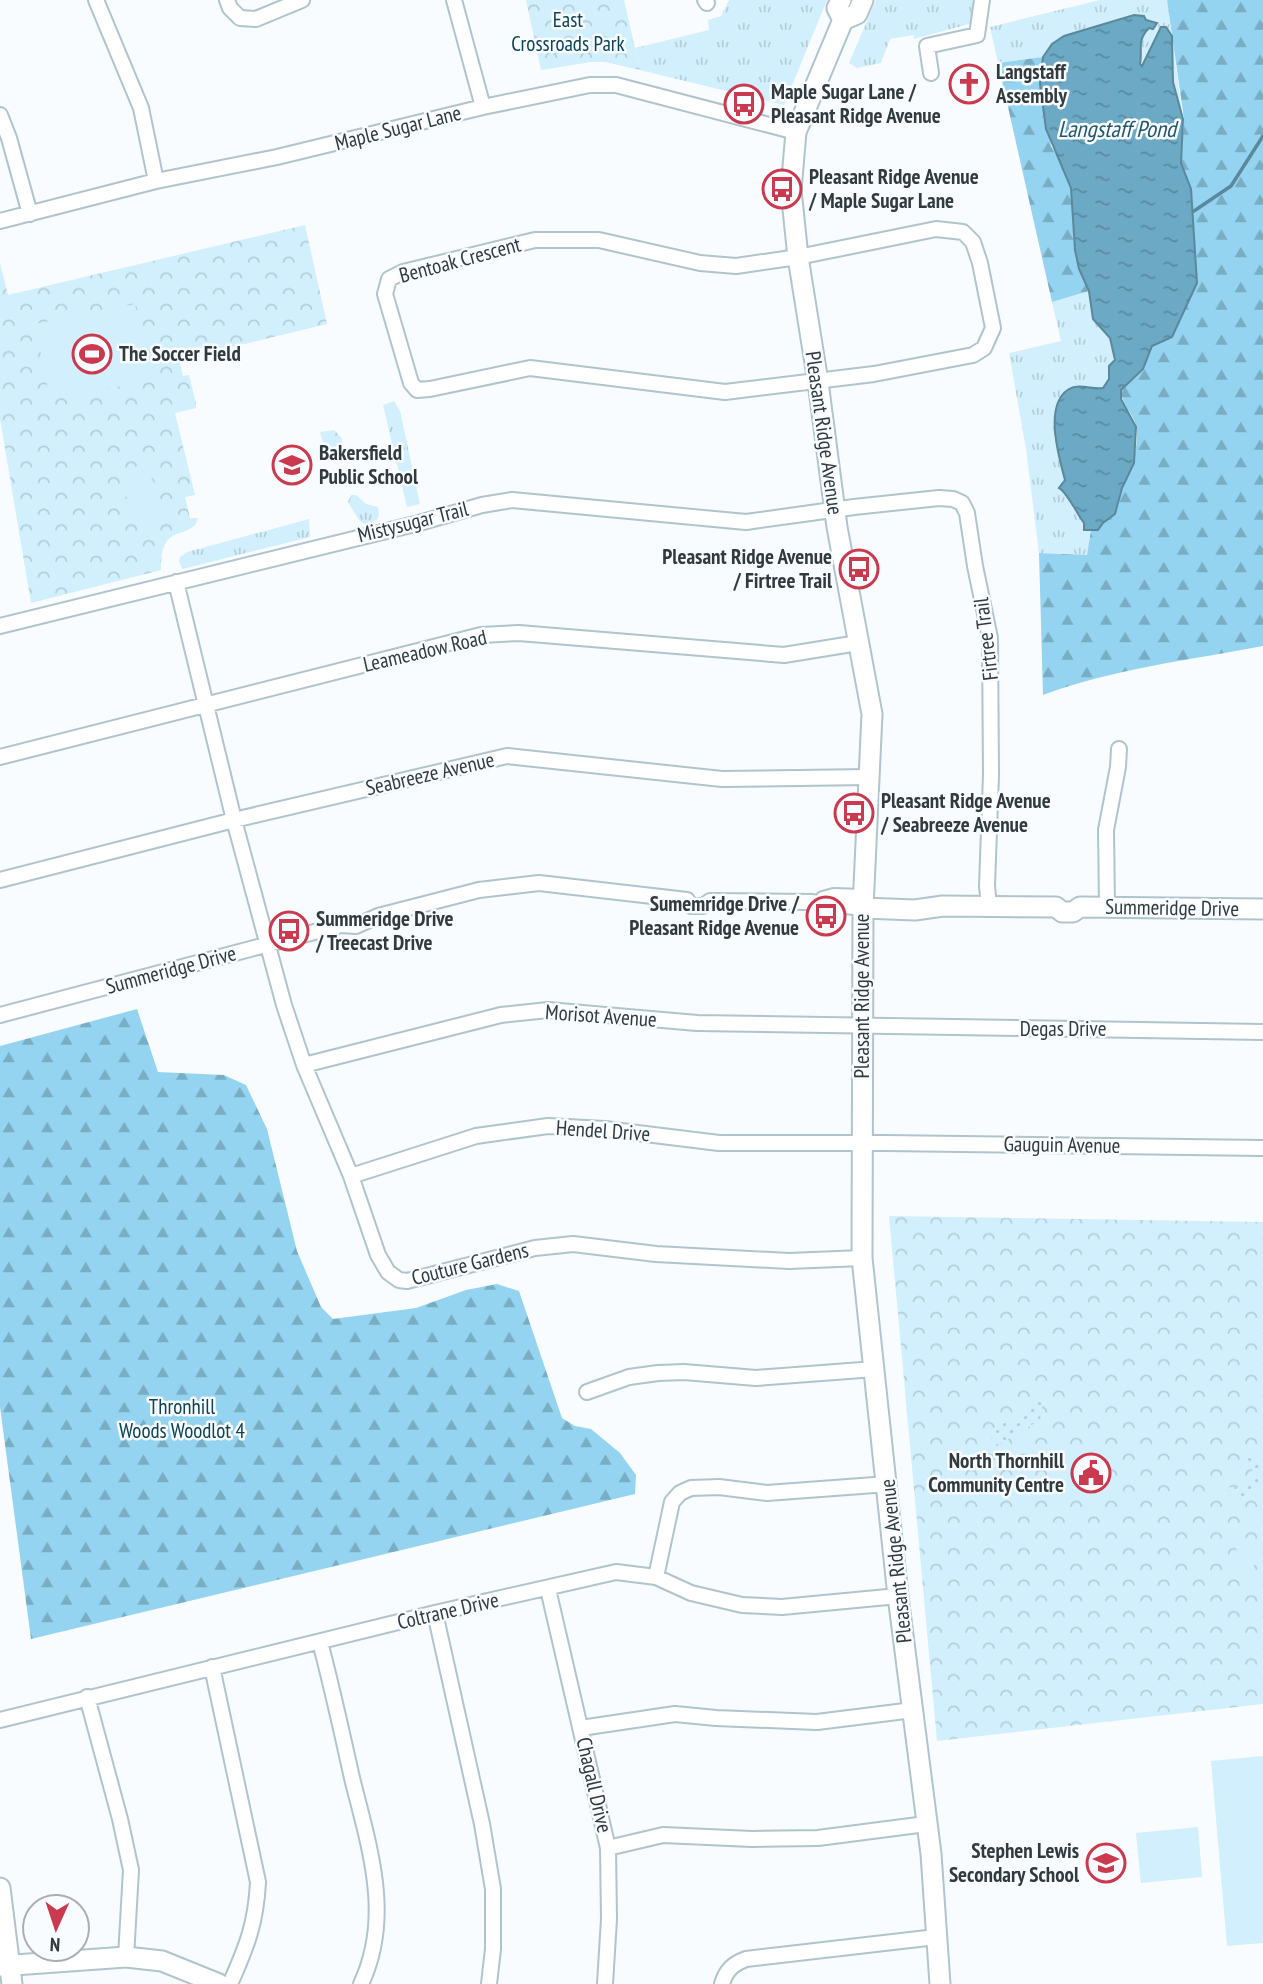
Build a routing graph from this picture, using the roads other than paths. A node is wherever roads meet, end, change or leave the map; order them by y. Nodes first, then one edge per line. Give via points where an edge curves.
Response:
1 (96, 0) edge
2 (227, 0) edge
3 (302, 0) edge
4 (454, 0) edge
5 (863, 0) edge
6 (982, 0) edge
7 (842, 10) edge
8 (931, 73) dead end
9 (483, 107) junction
10 (0, 115) edge
11 (796, 132) junction
12 (156, 181) junction
13 (30, 214) junction
14 (0, 221) edge
15 (798, 257) junction
16 (818, 382) junction
17 (835, 510) junction
18 (176, 582) junction
19 (0, 626) edge
20 (859, 643) junction
21 (206, 705) junction
22 (1118, 749) dead end
23 (0, 757) edge
24 (869, 777) junction
25 (234, 820) junction
26 (0, 880) edge
27 (863, 903) junction
28 (989, 906) junction
29 (1107, 907) junction
30 (1263, 909) edge
31 (268, 945) junction
32 (0, 1015) edge
33 (863, 1025) junction
34 (1263, 1032) edge
35 (304, 1065) junction
36 (861, 1143) junction
37 (1263, 1148) edge
38 (351, 1176) junction
39 (862, 1258) junction
40 (875, 1369) junction
41 (587, 1392) dead end
42 (888, 1484) junction
43 (656, 1577) junction
44 (548, 1589) junction
45 (898, 1596) junction
46 (435, 1613) junction
47 (320, 1642) junction
48 (212, 1667) junction
49 (87, 1697) junction
50 (913, 1710) junction
51 (0, 1720) edge
52 (581, 1728) junction
53 (926, 1824) junction
54 (608, 1848) junction
55 (0, 1888) edge
56 (936, 1937) junction
57 (126, 1957) junction
58 (7, 1972) edge
59 (219, 1984) edge
60 (230, 1984) edge
61 (360, 1984) edge
62 (489, 1984) edge
63 (605, 1984) edge
64 (722, 1984) edge
65 (940, 1984) edge

1 - 12 street via 141,108
2 - 3 street via 240,18 256,19
4 - 9 street
5 - 7 street, Pleasant Ridge Avenue via 857,14
6 - 8 street via 978,35 927,46
7 - 11 street, Pleasant Ridge Avenue
9 - 11 street, Maple Sugar Lane via 590,85 616,85
9 - 12 street, Maple Sugar Lane
10 - 13 street
11 - 15 street, Pleasant Ridge Avenue via 791,191
12 - 13 street, Maple Sugar Lane
13 - 14 street, Maple Sugar Lane
15 - 16 street, Pleasant Ridge Avenue
15 - 16 street via 936,229 963,232 973,242 980,263 993,328 984,348 972,355
15 - 16 street, Bentoak Crescent via 736,266 700,263 599,240 536,240 403,272 389,279 385,293 416,390 530,368 725,392
16 - 17 street, Pleasant Ridge Avenue
17 - 18 street, Mistysugar Trail via 746,523 512,500
17 - 20 street, Pleasant Ridge Avenue
17 - 28 street, Firtree Trail via 939,498 962,503 967,513 990,638
18 - 19 street, Mistysugar Trail
18 - 21 street, Couture Gardens
20 - 21 street, Leameadow Road via 784,655 519,633 481,635
20 - 24 street, Pleasant Ridge Avenue via 872,714
21 - 23 street, Leameadow Road
21 - 25 street, Couture Gardens
22 - 29 street via 1105,830
24 - 25 street, Seabreeze Avenue via 722,779 507,756
24 - 27 street, Pleasant Ridge Avenue
25 - 26 street, Seabreeze Avenue
25 - 31 street, Couture Gardens
27 - 28 street, Summeridge Drive via 916,898 943,906
27 - 31 street, Summeridge Drive via 834,896 811,902 710,901 703,906 687,900 539,883 479,890 356,926 341,925
27 - 33 street, Pleasant Ridge Avenue
28 - 29 street, Summeridge Drive via 1056,906 1062,912
29 - 30 street, Summeridge Drive
31 - 32 street, Summeridge Drive
31 - 35 street, Couture Gardens
33 - 34 street, Degas Drive
33 - 35 street, Morisot Avenue via 696,1023 548,1010 501,1015
33 - 36 street, Pleasant Ridge Avenue
35 - 38 street, Couture Gardens
36 - 37 street, Gauguin Avenue
36 - 38 street, Hendel Drive via 719,1143 548,1126 476,1136
36 - 39 street, Pleasant Ridge Avenue
38 - 39 street, Couture Gardens via 378,1255 399,1280 425,1278 535,1248 573,1244 789,1261
39 - 40 street, Pleasant Ridge Avenue
40 - 41 street via 756,1378 658,1373 629,1377
40 - 42 street, Pleasant Ridge Avenue
42 - 43 street via 767,1493 691,1488 671,1502
42 - 45 street, Pleasant Ridge Avenue
43 - 44 street, Coltrane Drive via 616,1572
43 - 45 street, Coltrane Drive via 691,1593 742,1605 782,1607
44 - 46 street, Coltrane Drive
44 - 52 street, Chagall Drive
45 - 50 street, Pleasant Ridge Avenue
46 - 47 street, Coltrane Drive
46 - 62 street via 493,1889
47 - 48 street, Coltrane Drive
47 - 61 street via 376,1885 374,1947
48 - 49 street, Coltrane Drive
48 - 60 street via 258,1882 251,1935
49 - 51 street, Coltrane Drive
49 - 57 street via 131,1870
50 - 52 street via 817,1722 675,1714
50 - 53 street, Pleasant Ridge Avenue
52 - 54 street, Chagall Drive
53 - 54 street via 818,1838 663,1835
53 - 56 street, Pleasant Ridge Avenue
54 - 63 street, Chagall Drive
55 - 58 street
56 - 64 street via 746,1959 727,1971
56 - 65 street, Pleasant Ridge Avenue
57 - 58 street
57 - 59 street via 162,1961

